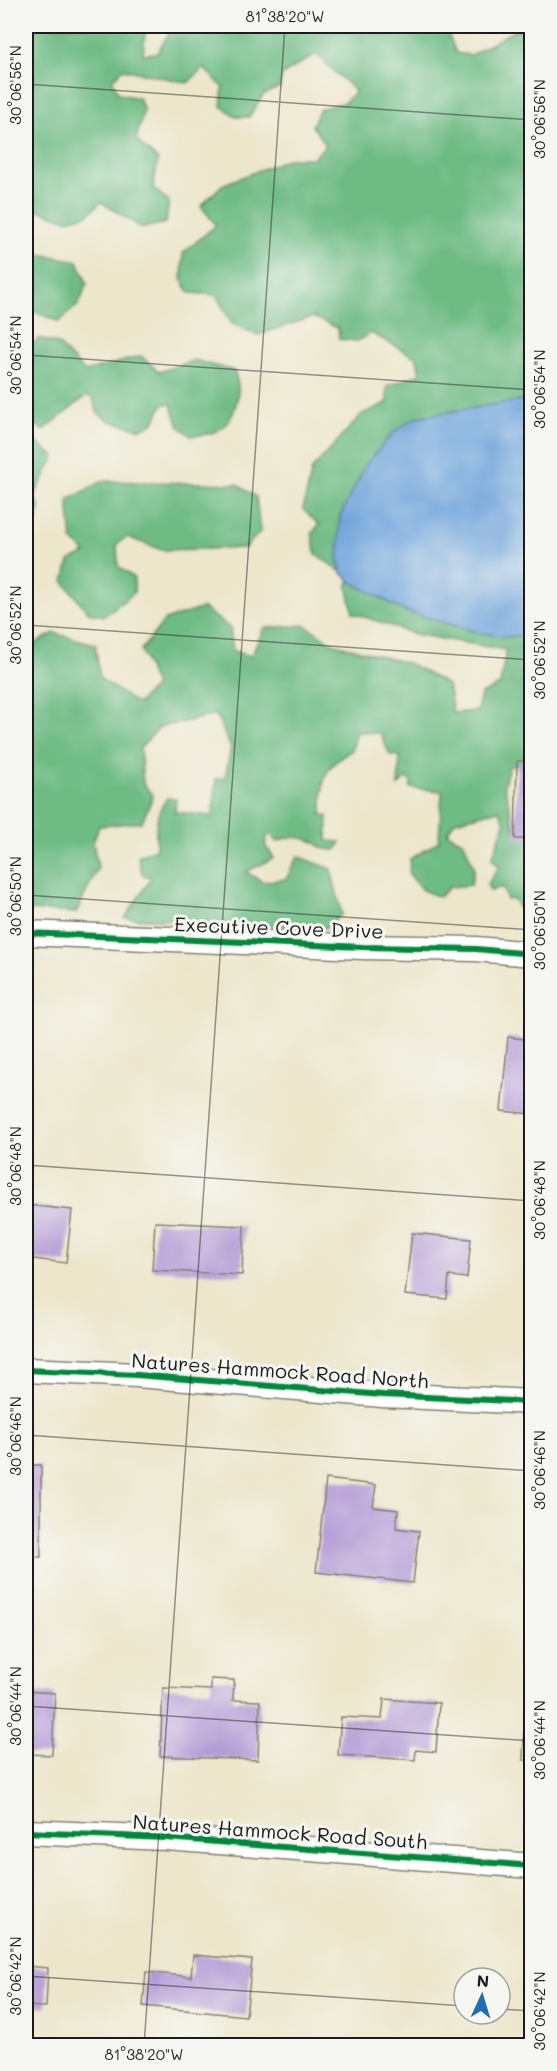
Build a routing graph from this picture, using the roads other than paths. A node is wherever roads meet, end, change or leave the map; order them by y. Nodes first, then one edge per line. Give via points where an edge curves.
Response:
1 (26, 933) edge
2 (531, 954) edge
3 (26, 1370) edge
4 (531, 1402) edge
5 (26, 1832) edge
6 (531, 1866) edge

1 - 2 street, Executive Cove Drive
3 - 4 street, Natures Hammock Road North
5 - 6 street, Natures Hammock Road South via 166,1838

